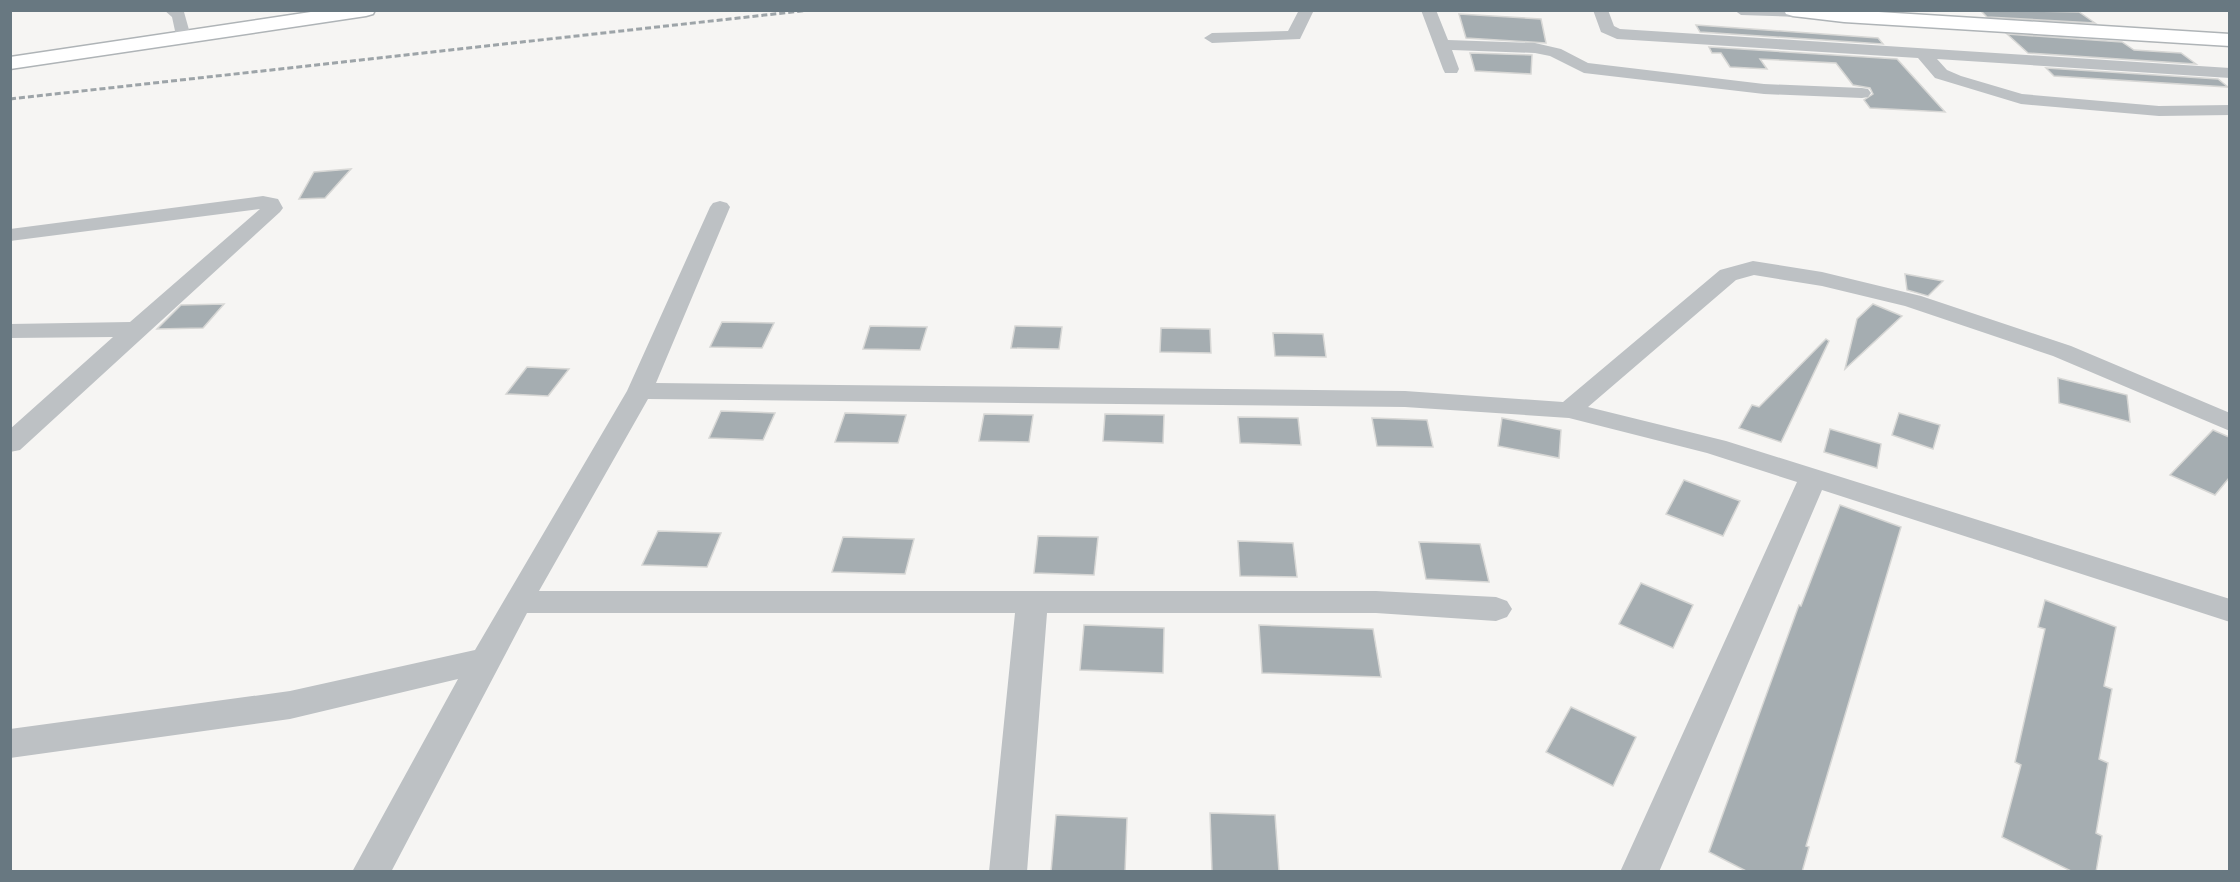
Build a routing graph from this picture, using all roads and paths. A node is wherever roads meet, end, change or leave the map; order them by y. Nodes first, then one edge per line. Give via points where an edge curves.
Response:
1 (171, 10) edge
2 (366, 10) edge
3 (1307, 10) edge
4 (1428, 10) edge
5 (1600, 10) edge
6 (1741, 10) edge
7 (1797, 11) edge
8 (289, 16) edge
9 (183, 37) junction
10 (1212, 39) dead end
11 (2229, 40) edge
12 (1442, 45) junction
13 (1923, 54) junction
14 (10, 63) edge
15 (1451, 69) dead end
16 (2229, 73) edge
17 (1862, 93) dead end
18 (2229, 110) edge
19 (720, 207) dead end
20 (10, 235) edge
21 (136, 329) junction
22 (10, 331) edge
23 (640, 391) junction
24 (1569, 410) junction
25 (2229, 423) edge
26 (10, 444) edge
27 (1813, 478) junction
28 (517, 602) junction
29 (1032, 602) junction
30 (1496, 609) dead end
31 (2229, 611) edge
32 (486, 660) junction
33 (10, 744) edge
34 (371, 872) edge
35 (1008, 872) edge
36 (1639, 872) edge

1 - 9 street via 179,15
2 - 8 main road
3 - 10 street via 1294,36
4 - 12 street
5 - 13 street via 1607,29 1617,34
6 - 7 street
7 - 11 main road
8 - 9 main road
9 - 14 main road
12 - 15 street
12 - 17 street via 1535,48 1555,52 1584,68 1753,88
13 - 16 street
13 - 18 street via 1941,74 1954,80 2021,99 2159,111
19 - 23 street
20 - 21 street via 272,203 273,208
21 - 22 street
21 - 26 street
23 - 24 street via 1405,399
23 - 28 street
24 - 25 street via 1728,275 1753,268 1822,279 1913,301 2062,351
24 - 27 street via 1716,447
27 - 31 street
27 - 36 street
28 - 29 street
28 - 32 street
29 - 30 street via 1376,602
29 - 35 street
32 - 33 street via 290,705
32 - 34 street

